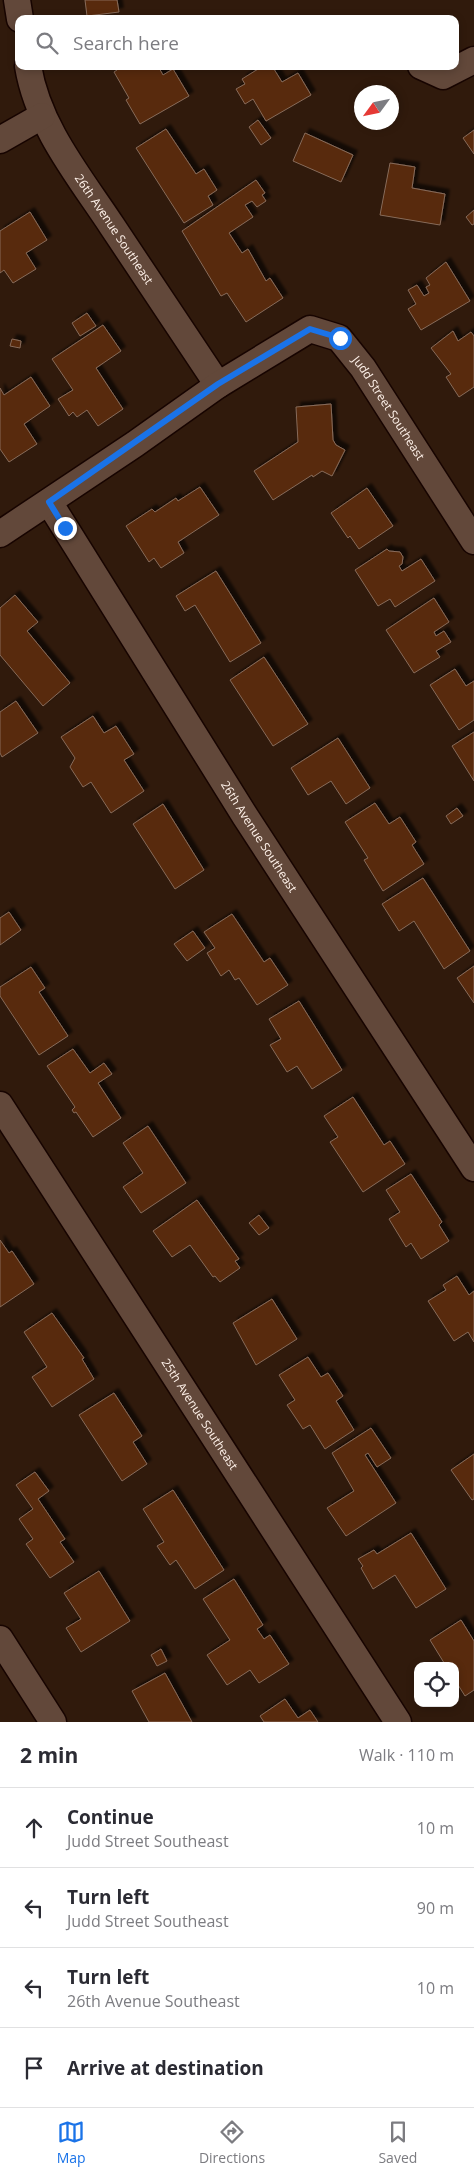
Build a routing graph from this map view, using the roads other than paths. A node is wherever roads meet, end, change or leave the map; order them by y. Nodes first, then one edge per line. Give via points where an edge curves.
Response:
1 (17, 0) edge
2 (19, 15) edge
3 (474, 60) edge
4 (459, 68) edge
5 (29, 70) edge
6 (429, 70) edge
7 (454, 70) edge
8 (42, 116) junction
9 (0, 140) edge
10 (218, 384) junction
11 (49, 502) junction
12 (0, 534) edge
13 (474, 541) edge
14 (0, 1105) edge
15 (474, 1168) edge
16 (0, 1639) edge
17 (53, 1722) edge
18 (398, 1722) edge

1 - 2 street
3 - 4 street
5 - 8 street, 26th Avenue Southeast
6 - 7 street via 442,76
8 - 9 street
8 - 10 street, 26th Avenue Southeast
10 - 11 street, Judd Street Southeast
10 - 13 street, Judd Street Southeast via 310,329 340,338 363,368
11 - 12 street, Judd Street Southeast
11 - 15 street, 26th Avenue Southeast via 245,816
14 - 18 street, 25th Avenue Southeast
16 - 17 street

